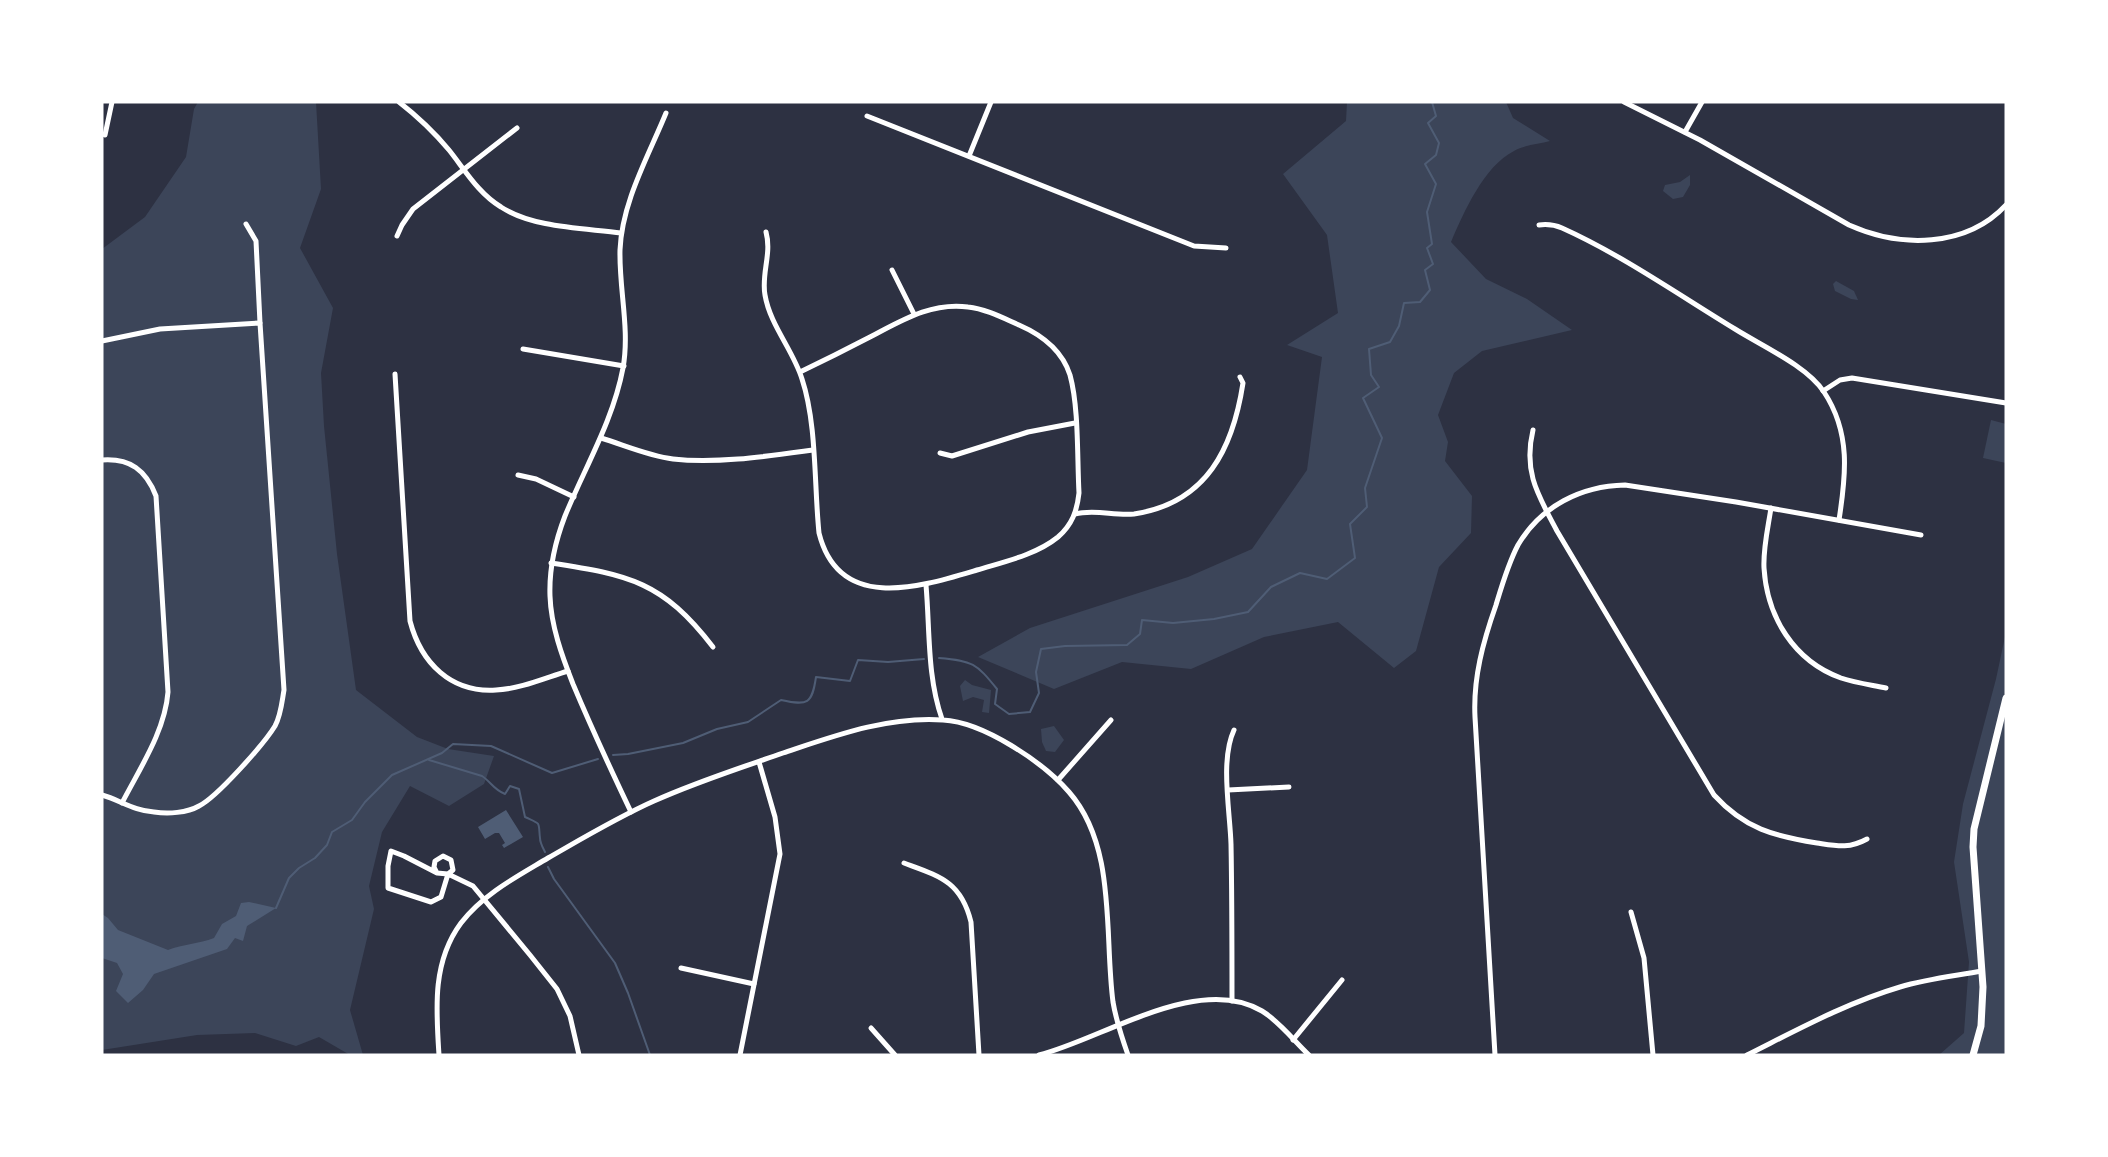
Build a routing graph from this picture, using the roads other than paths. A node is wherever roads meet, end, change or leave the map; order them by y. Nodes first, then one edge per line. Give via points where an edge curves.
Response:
1 (112, 102) edge
2 (399, 102) edge
3 (991, 102) edge
4 (1624, 102) edge
5 (1702, 102) edge
6 (666, 113) dead end
7 (867, 116) dead end
8 (517, 128) dead end
9 (1685, 132) junction
10 (105, 135) dead end
11 (969, 156) junction
12 (464, 170) junction
13 (2006, 205) edge
14 (246, 224) dead end
15 (1539, 225) dead end
16 (766, 232) dead end
17 (621, 233) junction
18 (397, 236) dead end
19 (1226, 248) dead end
20 (892, 270) dead end
21 (914, 314) junction
22 (260, 323) junction
23 (102, 341) edge
24 (523, 348) dead end
25 (624, 366) junction
26 (800, 372) junction
27 (395, 374) dead end
28 (1240, 378) dead end
29 (1823, 391) junction
30 (2006, 403) edge
31 (1076, 423) junction
32 (1533, 430) dead end
33 (601, 438) junction
34 (813, 450) junction
35 (940, 453) dead end
36 (102, 460) edge
37 (518, 475) dead end
38 (574, 497) junction
39 (1771, 508) junction
40 (1547, 512) junction
41 (1075, 514) junction
42 (1839, 520) junction
43 (1921, 535) dead end
44 (551, 563) junction
45 (926, 585) junction
46 (714, 647) dead end
47 (568, 670) junction
48 (1886, 688) dead end
49 (2006, 698) edge
50 (942, 720) junction
51 (1111, 720) dead end
52 (1234, 730) dead end
53 (759, 762) junction
54 (1058, 780) junction
55 (1289, 787) dead end
56 (1228, 789) junction
57 (102, 795) edge
58 (122, 803) junction
59 (631, 812) junction
60 (1867, 839) dead end
61 (904, 863) dead end
62 (437, 873) junction
63 (448, 874) junction
64 (483, 901) junction
65 (1631, 912) dead end
66 (681, 968) dead end
67 (1982, 971) junction
68 (1342, 981) dead end
69 (754, 984) junction
70 (1232, 1001) junction
71 (1118, 1026) junction
72 (871, 1028) dead end
73 (1293, 1040) junction
74 (439, 1055) edge
75 (579, 1055) edge
76 (740, 1055) edge
77 (895, 1055) edge
78 (979, 1055) edge
79 (1039, 1055) edge
80 (1128, 1055) edge
81 (1309, 1055) edge
82 (1495, 1055) edge
83 (1653, 1055) edge
84 (1747, 1055) edge
85 (1973, 1055) edge

1 - 10 street
2 - 12 street via 432,131
3 - 11 street
4 - 9 street
5 - 9 street
6 - 17 street via 629,203
7 - 11 street
8 - 12 street
9 - 13 street via 1849,225 1875,235 1930,240 1955,237 1982,226
11 - 19 street via 1194,246
12 - 17 street via 489,199 509,212 541,222
12 - 18 street via 413,209
14 - 22 street via 256,241
15 - 29 street via 1559,226 1637,269 1791,364
16 - 26 street via 769,249 765,295
17 - 25 street
20 - 21 street
21 - 26 street
21 - 31 street via 933,308 966,306 991,312 1038,334 1059,354 1070,374
22 - 23 street via 160,329
22 - 58 street via 284,690 276,724 213,797 198,807 155,813
24 - 25 street
25 - 33 street
26 - 34 street
27 - 47 street via 411,621 420,648 443,675 470,688 512,688
28 - 41 street via 1243,383 1238,412 1228,442 1194,488 1150,511
29 - 30 street via 1840,380 1852,378
29 - 42 street via 1835,412 1845,451
31 - 35 street via 1028,432 952,456
31 - 41 street via 1079,493
32 - 40 street via 1530,469 1533,486
33 - 34 street via 662,457 688,460
33 - 38 street
34 - 45 street via 819,533 823,550 835,568 850,579 873,587
36 - 58 street via 127,462 150,481 156,496 168,692 163,722
37 - 38 street
38 - 44 street
39 - 40 street via 1623,485 1580,492
39 - 42 street
39 - 48 street via 1764,566 1770,602 1782,629 1803,655 1828,673
40 - 60 street via 1688,752 1725,807 1749,824 1778,836 1849,846
40 - 82 street via 1525,535 1511,560 1476,677 1475,717
41 - 45 street via 1065,531 1041,548
42 - 43 street
44 - 46 street via 608,572 654,590 682,611
44 - 47 street via 552,616
45 - 50 street via 931,670
47 - 59 street
49 - 67 street via 1974,829
50 - 53 street via 872,725
50 - 54 street via 985,731
51 - 54 street
52 - 56 street via 1228,747
53 - 59 street
53 - 69 street via 775,818 780,854
54 - 71 street via 1083,809 1098,843
55 - 56 street
56 - 70 street
57 - 58 street
59 - 64 street via 510,881
61 - 78 street via 950,883 968,910
62 - 63 street
62 - 63 street via 435,861 446,856 453,866
62 - 63 street via 391,851 388,888 431,902 441,897
63 - 64 street via 473,886
64 - 74 street via 460,925 441,967 437,986
64 - 75 street via 556,989 570,1016
65 - 83 street via 1644,958
66 - 69 street
67 - 84 street via 1924,981 1868,998
67 - 85 street via 1981,1026
68 - 73 street
69 - 76 street
70 - 71 street via 1186,1004
70 - 73 street via 1271,1017
71 - 79 street
71 - 80 street
72 - 77 street
73 - 81 street

